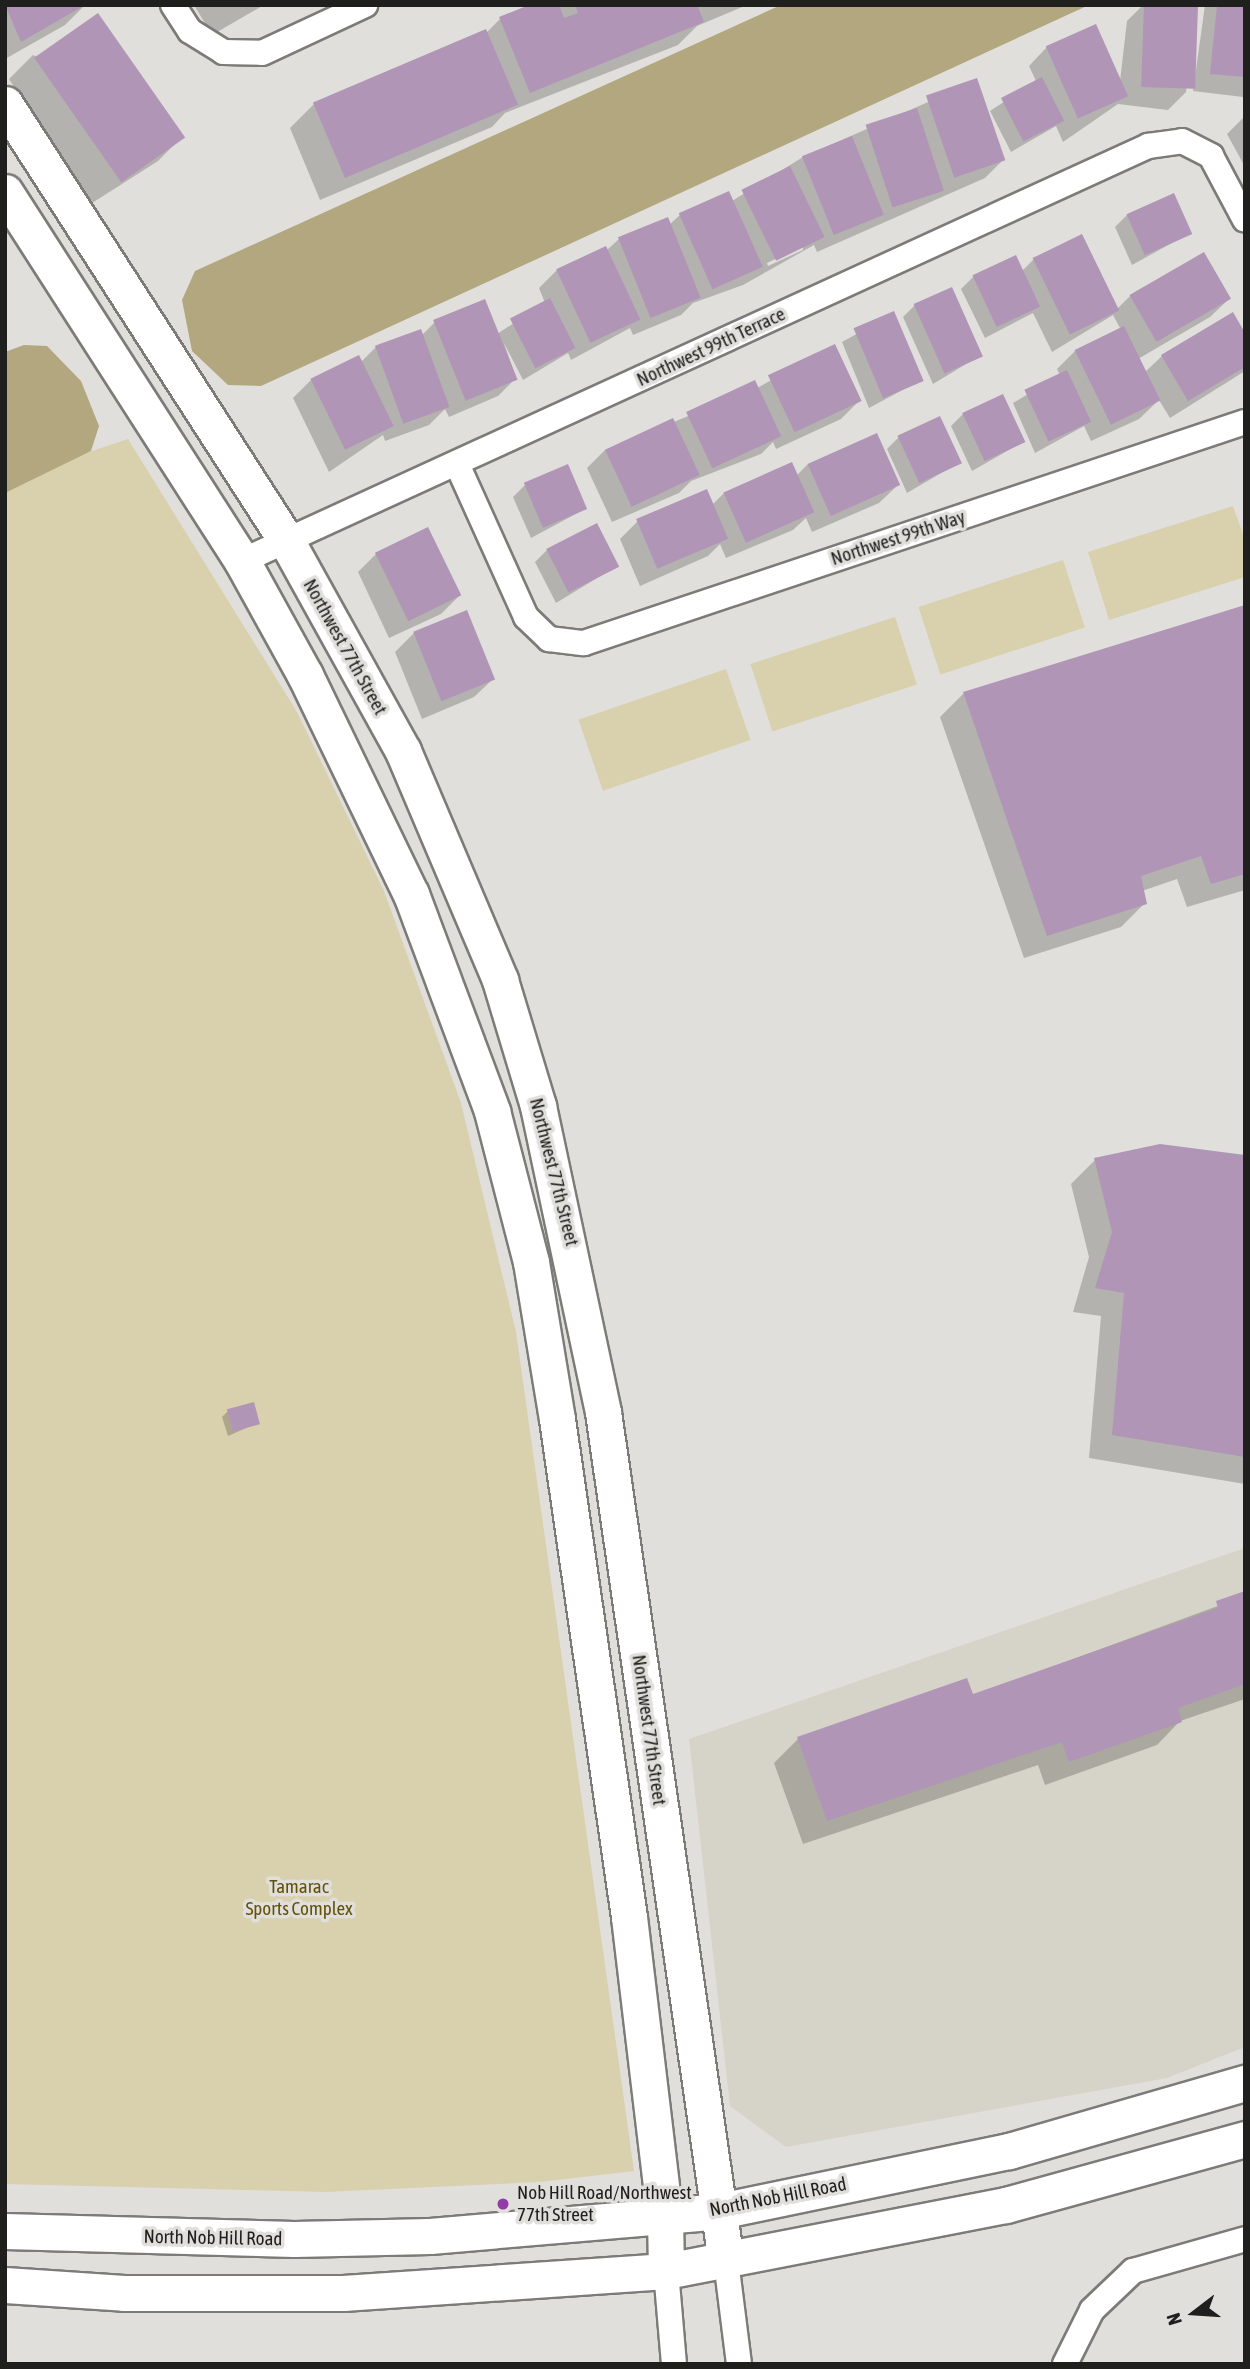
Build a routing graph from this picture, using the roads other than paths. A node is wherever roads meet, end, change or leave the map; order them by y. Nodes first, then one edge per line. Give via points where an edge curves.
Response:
1 (173, 5) edge
2 (365, 5) edge
3 (5, 104) edge
4 (5, 192) edge
5 (1245, 220) edge
6 (1245, 422) edge
7 (457, 464) junction
8 (286, 540) junction
9 (242, 561) junction
10 (1245, 2083) edge
11 (1245, 2139) edge
12 (719, 2211) junction
13 (666, 2217) junction
14 (5, 2231) edge
15 (1245, 2239) edge
16 (726, 2261) junction
17 (666, 2271) junction
18 (5, 2285) edge
19 (674, 2364) edge
20 (739, 2364) edge
21 (1066, 2364) edge

1 - 2 street via 190,31 223,52 262,53
3 - 8 street, Northwest 77th Street
4 - 9 street
5 - 7 street, Northwest 99th Terrace via 1211,156 1182,141 1148,146
6 - 7 street, Northwest 99th Way via 584,643 549,639 526,617
7 - 8 street, Northwest 99th Terrace
8 - 9 street, Northwest 99th Terrace
8 - 12 street, Northwest 77th Street via 403,751 460,874 538,1106 603,1412
9 - 13 street via 355,773 454,996 528,1249 629,1917
10 - 12 street, North Nob Hill Road via 1009,2151
11 - 16 street via 1006,2205
12 - 13 street, North Nob Hill Road
12 - 16 street, Northwest 77th Street
13 - 14 street, North Nob Hill Road via 294,2239
13 - 17 street
15 - 21 street via 1125,2277 1092,2310
16 - 17 street
16 - 20 street, Northwest 77th Street
17 - 18 street via 342,2293 124,2294
17 - 19 street

